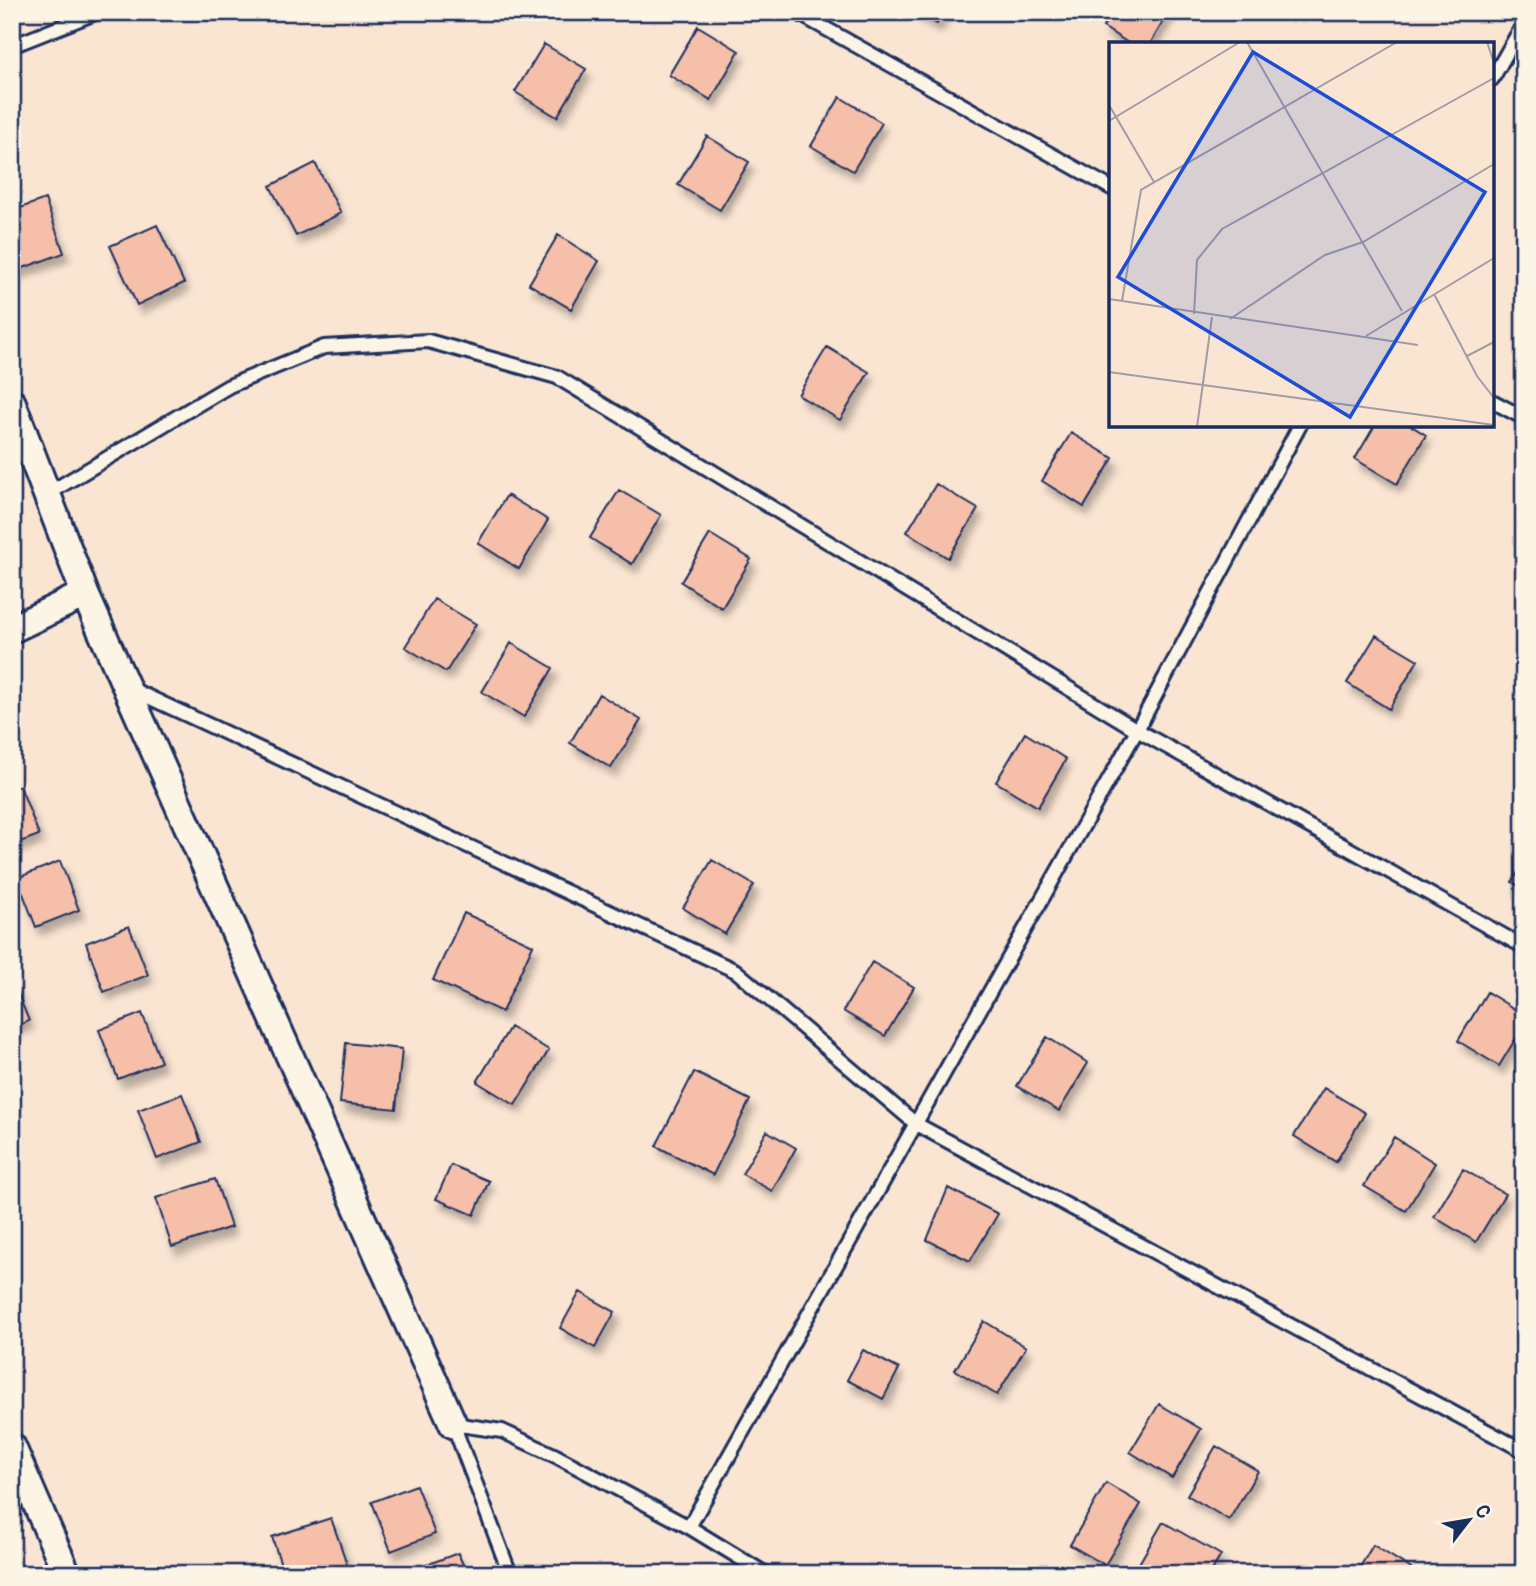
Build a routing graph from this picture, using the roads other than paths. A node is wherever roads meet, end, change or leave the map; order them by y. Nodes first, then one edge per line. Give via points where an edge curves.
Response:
1 (98, 12) edge
2 (796, 12) edge
3 (1524, 23) edge
4 (12, 46) edge
5 (1494, 76) edge
6 (1109, 187) edge
7 (1494, 402) edge
8 (12, 403) edge
9 (1524, 418) edge
10 (1299, 427) edge
11 (47, 494) junction
12 (85, 594) junction
13 (12, 629) edge
14 (128, 687) junction
15 (1137, 730) junction
16 (1524, 947) edge
17 (916, 1124) junction
18 (453, 1424) junction
19 (12, 1447) edge
20 (1524, 1451) edge
21 (689, 1527) junction
22 (67, 1574) edge
23 (510, 1574) edge
24 (766, 1574) edge

1 - 4 lane
2 - 6 lane
3 - 5 lane
7 - 9 lane
8 - 11 street
10 - 15 lane
11 - 12 street
11 - 15 lane via 229,386 324,347 428,341 557,377
12 - 13 street
12 - 14 street
14 - 17 lane via 736,971
14 - 18 street
15 - 16 lane
15 - 17 lane
17 - 20 lane
17 - 21 lane
18 - 21 lane via 502,1431
18 - 23 lane
19 - 22 street
21 - 24 lane

